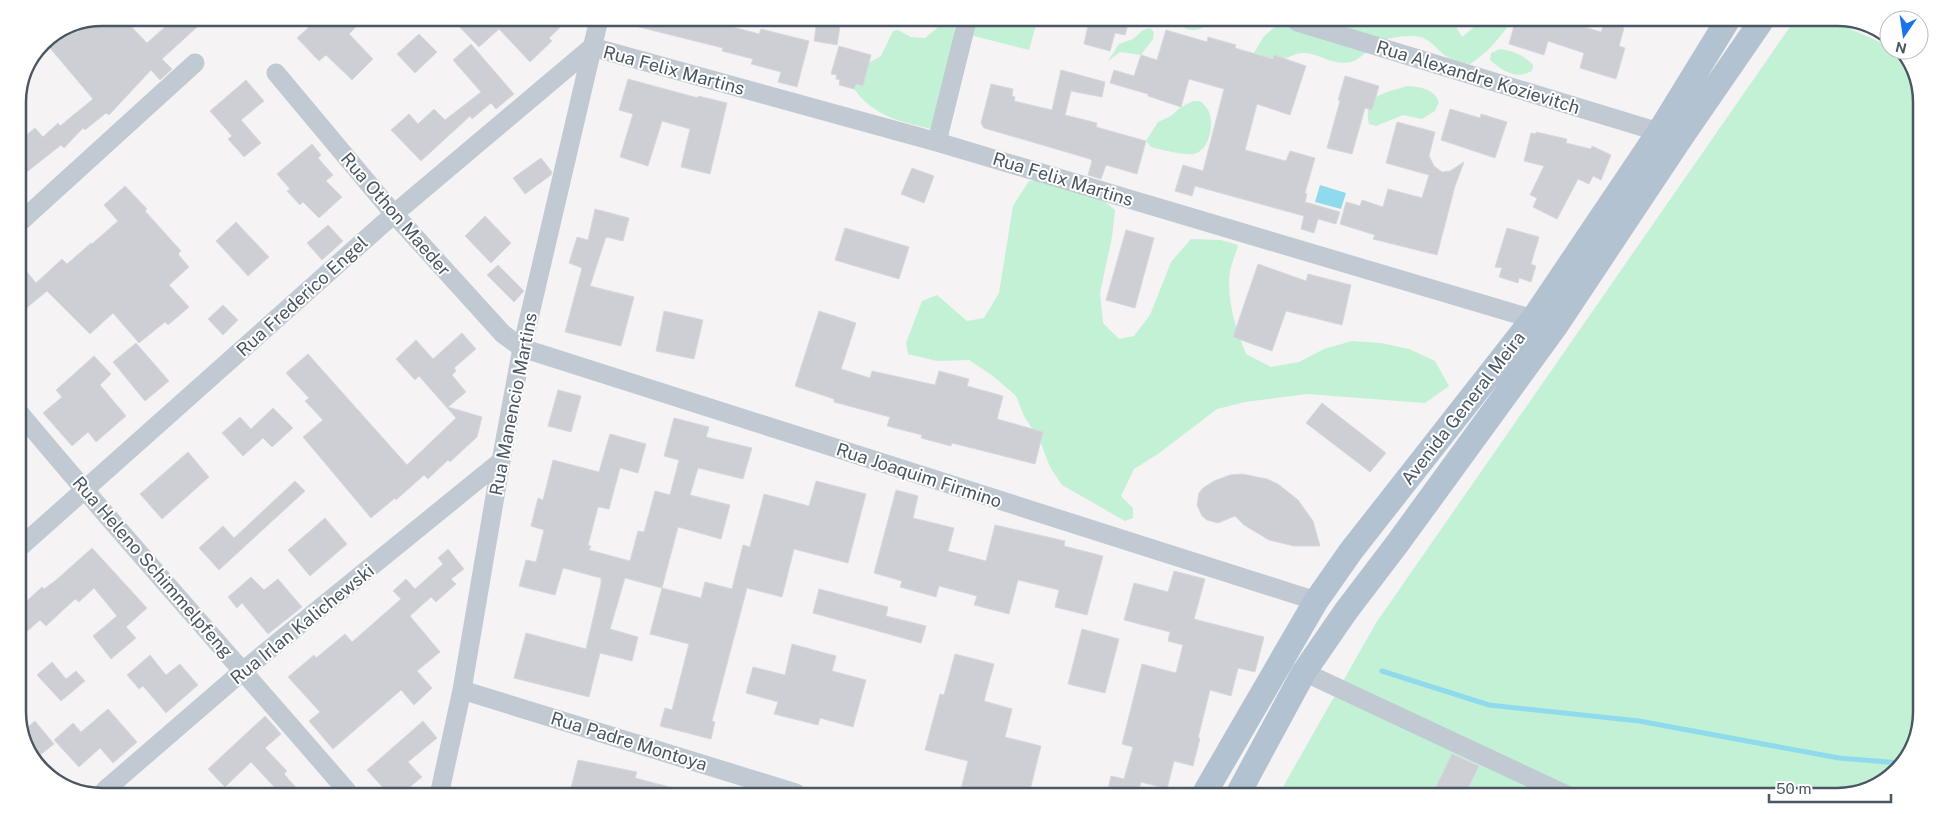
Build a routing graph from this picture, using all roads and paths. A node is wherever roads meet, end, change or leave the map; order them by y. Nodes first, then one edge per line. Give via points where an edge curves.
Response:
1 (597, 26) edge
2 (966, 26) edge
3 (1310, 26) edge
4 (1724, 26) edge
5 (1759, 26) edge
6 (592, 47) junction
7 (195, 63) dead end
8 (276, 73) dead end
9 (1659, 132) junction
10 (938, 142) junction
11 (394, 214) junction
12 (26, 217) edge
13 (1533, 318) junction
14 (522, 348) junction
15 (26, 421) edge
16 (501, 461) junction
17 (84, 491) junction
18 (26, 543) edge
19 (1316, 601) junction
20 (244, 670) junction
21 (1304, 672) junction
22 (462, 690) junction
23 (108, 788) edge
24 (344, 788) edge
25 (441, 788) edge
26 (780, 788) edge
27 (1207, 788) edge
28 (1241, 788) edge
29 (1552, 788) edge

1 - 6 street, Rua Manencio Martins
2 - 10 street
3 - 9 street, Rua Alexandre Kozievitch
4 - 9 main road, Avenida General Meira
5 - 21 main road, Avenida General Meira via 1555,327
6 - 10 street, Rua Felix Martins
6 - 11 street, Rua Frederico Engel
6 - 14 street, Rua Manencio Martins
7 - 12 street
8 - 11 street, Rua Othon Maeder
9 - 13 main road, Avenida General Meira
10 - 13 street, Rua Felix Martins
11 - 14 street, Rua Othon Maeder via 503,334
11 - 17 street, Rua Frederico Engel
13 - 19 main road, Avenida General Meira via 1351,551
14 - 16 street, Rua Manencio Martins
14 - 19 street, Rua Joaquim Firmino
15 - 17 street, Rua Heleno Schimmelpfeng
16 - 20 street, Rua Irlan Kalichewski
16 - 22 street, Rua Manencio Martins
17 - 18 street, Rua Frederico Engel
17 - 20 street, Rua Heleno Schimmelpfeng
19 - 27 main road, Avenida General Meira
20 - 23 street, Rua Irlan Kalichewski
20 - 24 street, Rua Heleno Schimmelpfeng
21 - 28 main road, Avenida General Meira
21 - 29 street
22 - 25 street, Rua Manencio Martins
22 - 26 street, Rua Padre Montoya

